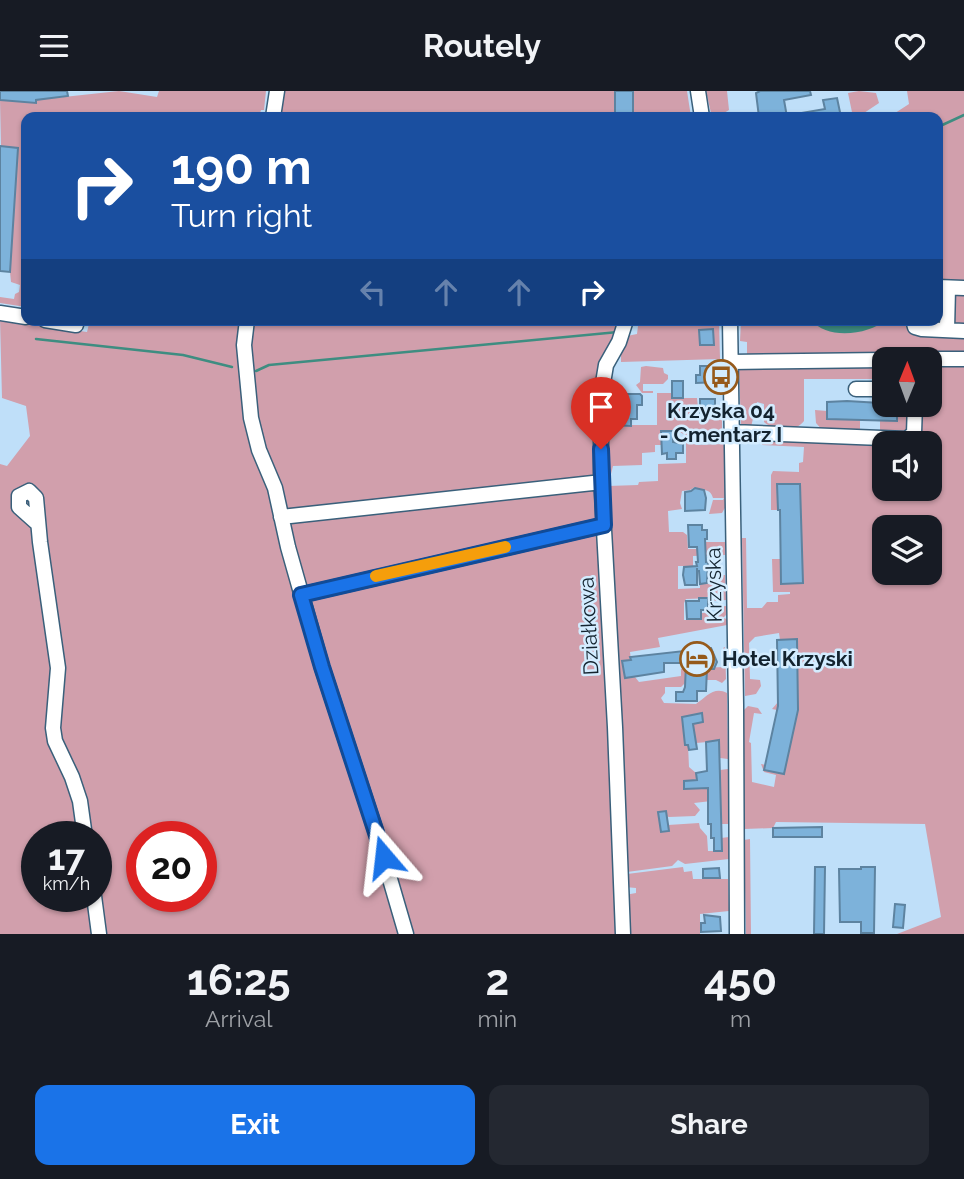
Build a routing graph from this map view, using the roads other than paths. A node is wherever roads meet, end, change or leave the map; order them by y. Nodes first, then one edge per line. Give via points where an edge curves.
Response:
1 (277, 91) edge
2 (698, 91) edge
3 (274, 112) edge
4 (701, 112) edge
5 (943, 288) edge
6 (964, 288) edge
7 (0, 313) edge
8 (21, 316) edge
9 (246, 326) edge
10 (624, 326) edge
11 (730, 326) edge
12 (917, 326) edge
13 (947, 330) junction
14 (964, 331) edge
15 (942, 359) edge
16 (964, 359) edge
17 (872, 360) edge
18 (731, 362) junction
19 (856, 389) dead end
20 (872, 389) edge
21 (915, 417) edge
22 (732, 432) junction
23 (602, 482) junction
24 (281, 517) junction
25 (38, 523) dead end
26 (604, 525) junction
27 (301, 595) junction
28 (83, 821) edge
29 (96, 912) edge
30 (99, 934) edge
31 (406, 934) edge
32 (622, 934) edge
33 (737, 934) edge

1 - 3 street
2 - 4 street
5 - 6 street
5 - 13 street
7 - 8 street
9 - 24 street via 251,418
10 - 23 street, Działkowa via 606,365 601,395
11 - 18 street, Krzyska
12 - 13 street
13 - 14 street
15 - 16 street
17 - 18 street
18 - 22 street, Krzyska
19 - 20 street
21 - 22 street via 914,433 907,439
22 - 33 street, Krzyska
23 - 24 street
23 - 26 street, Działkowa
24 - 27 street
25 - 28 street via 58,668 52,729 80,801
26 - 27 street
26 - 32 street, Działkowa
27 - 31 street
29 - 30 street

